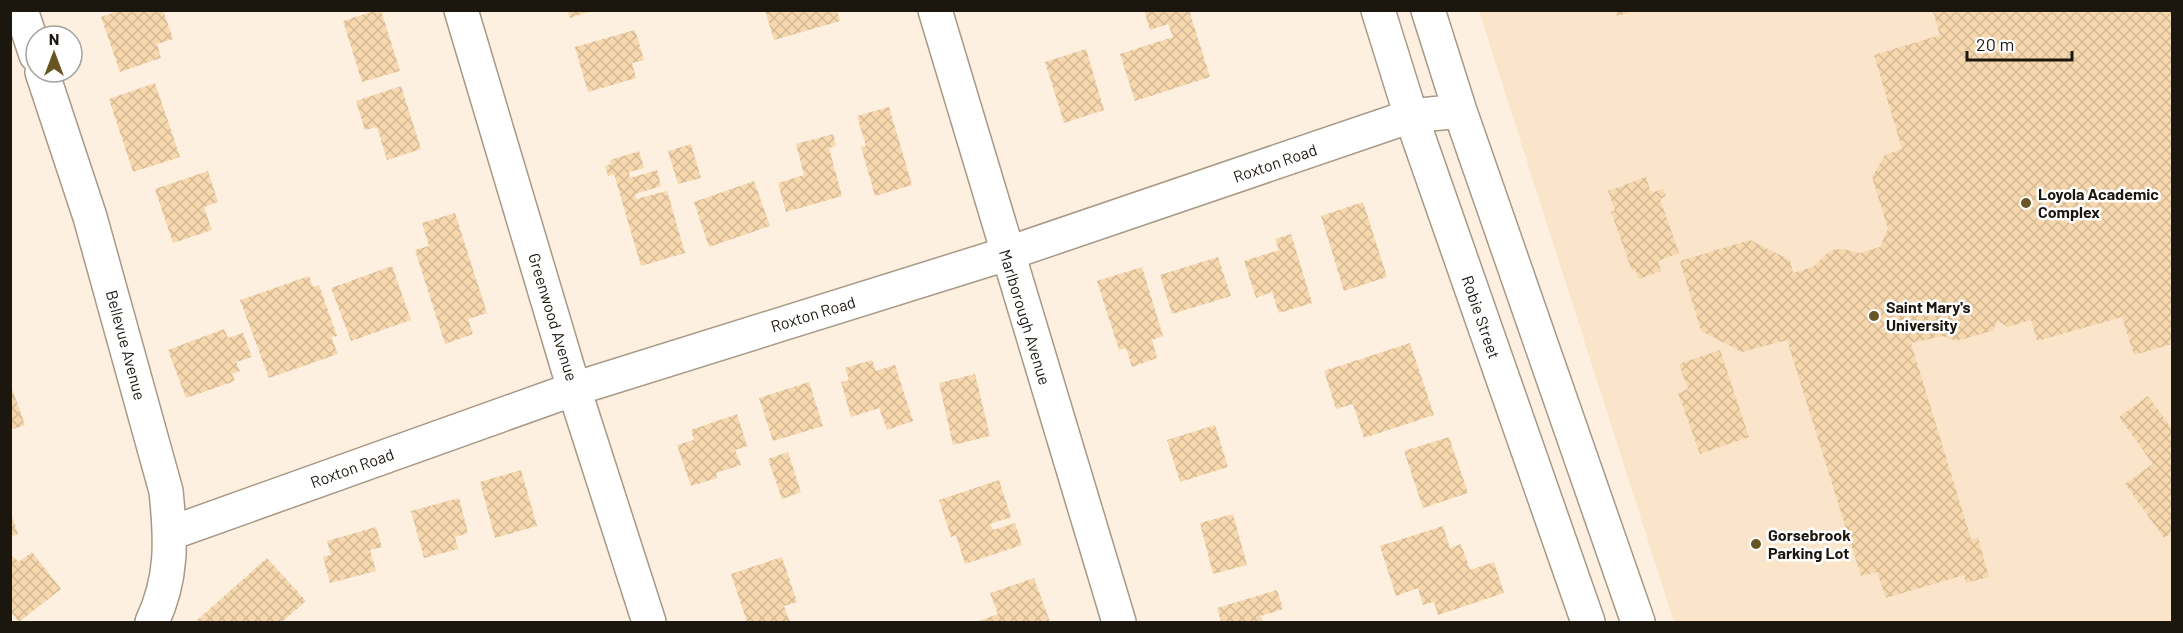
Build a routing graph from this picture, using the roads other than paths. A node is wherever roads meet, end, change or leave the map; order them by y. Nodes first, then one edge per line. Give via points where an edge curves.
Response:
1 (461, 10) edge
2 (935, 10) edge
3 (1378, 10) edge
4 (1428, 10) edge
5 (46, 84) edge
6 (1460, 111) junction
7 (1411, 116) junction
8 (1006, 254) junction
9 (574, 389) junction
10 (171, 533) junction
11 (152, 622) edge
12 (650, 622) edge
13 (1119, 622) edge
14 (1588, 622) edge
15 (1638, 622) edge

1 - 9 street, Greenwood Avenue
2 - 8 street, Marlborough Avenue
3 - 7 street, Robie Street
4 - 6 street
5 - 10 street, Bellevue Avenue via 93,228 166,491
6 - 7 street, Roxton Road
6 - 15 street
7 - 8 street, Roxton Road
7 - 14 street, Robie Street
8 - 9 street, Roxton Road
8 - 13 street, Marlborough Avenue
9 - 10 street, Roxton Road
9 - 12 street, Greenwood Avenue
10 - 11 street, Bellevue Avenue via 168,578

